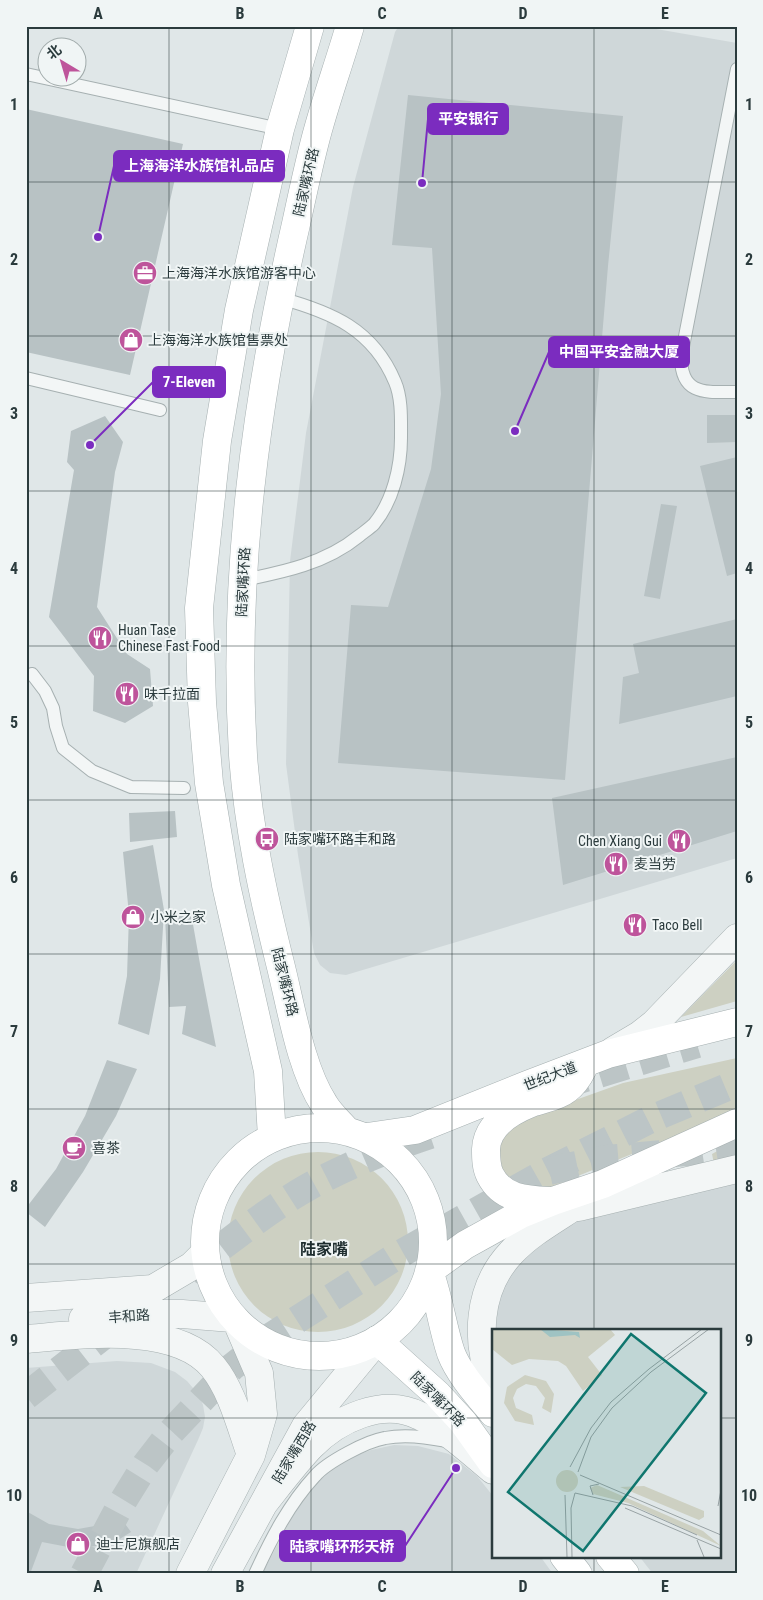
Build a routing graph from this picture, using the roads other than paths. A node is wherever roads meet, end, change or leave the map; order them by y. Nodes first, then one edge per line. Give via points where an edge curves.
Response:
1 (310, 26) edge
2 (350, 26) edge
3 (737, 69) edge
4 (26, 74) edge
5 (280, 129) junction
6 (280, 298) junction
7 (26, 378) edge
8 (737, 392) edge
9 (160, 410) dead end
10 (243, 580) junction
11 (32, 674) dead end
12 (184, 788) dead end
13 (737, 938) edge
14 (737, 1022) edge
15 (598, 1058) junction
16 (737, 1123) edge
17 (356, 1134) junction
18 (272, 1137) junction
19 (737, 1169) edge
20 (562, 1205) junction
21 (204, 1254) junction
22 (429, 1271) junction
23 (26, 1298) edge
24 (234, 1320) junction
25 (26, 1324) edge
26 (26, 1339) edge
27 (376, 1340) junction
28 (492, 1383) edge
29 (492, 1412) edge
30 (461, 1445) junction
31 (251, 1455) junction
32 (492, 1463) edge
33 (492, 1469) edge
34 (264, 1503) junction
35 (566, 1558) edge
36 (612, 1558) edge
37 (190, 1574) edge
38 (226, 1574) edge
39 (255, 1574) edge
40 (578, 1574) edge
41 (625, 1574) edge

1 - 5 main road
2 - 6 main road, 陆家嘴环路 via 315,140
3 - 8 lane via 680,356 684,379 693,388 704,392
4 - 5 lane
5 - 18 main road via 239,310 217,441 199,608 209,783 226,885 268,1071
6 - 10 main road, 陆家嘴环路 via 250,480
6 - 10 lane via 314,307 341,320 364,336 380,354 396,382 401,413 401,455 390,496 373,524 350,544 315,562
7 - 9 lane
10 - 17 main road, 陆家嘴环路 via 240,632 244,757 253,844 306,1068 324,1105
11 - 12 lane via 46,691 64,748 92,771 132,787
13 - 15 street via 654,1024 626,1044
14 - 15 main road, 世纪大道
15 - 17 main road, 世纪大道 via 415,1130
15 - 20 main road via 566,1090 530,1103 503,1118 491,1130 486,1143 487,1170 501,1190 512,1197
16 - 20 main road
17 - 18 main road, 世纪大道 via 308,1127
17 - 22 main road via 394,1155 415,1178 428,1208 433,1240
18 - 21 main road, 世纪大道 via 242,1156 219,1185 206,1219
19 - 20 street
20 - 22 main road via 521,1214 464,1245
20 - 28 street via 511,1253 493,1278 482,1308 481,1337
21 - 23 street, 丰和路 via 192,1266 153,1289
21 - 24 main road, 世纪大道 via 213,1288
22 - 27 main road via 418,1298 400,1322
22 - 29 main road via 452,1355 472,1388
24 - 25 street, 丰和路 via 182,1314 138,1314
24 - 27 main road via 266,1344 300,1355 337,1355
24 - 31 street via 259,1373 263,1414
26 - 31 street via 122,1335 162,1338 193,1350 213,1366 230,1396
27 - 32 main road, 陆家嘴环路 via 464,1422
27 - 34 street, 陆家嘴西路 via 306,1426
30 - 33 street
30 - 34 street via 418,1415 399,1408 371,1411 342,1422 311,1446
30 - 39 lane via 424,1436 385,1438 344,1454 316,1474 285,1515
31 - 37 street
34 - 38 street, 陆家嘴西路
35 - 40 main road
36 - 41 main road

